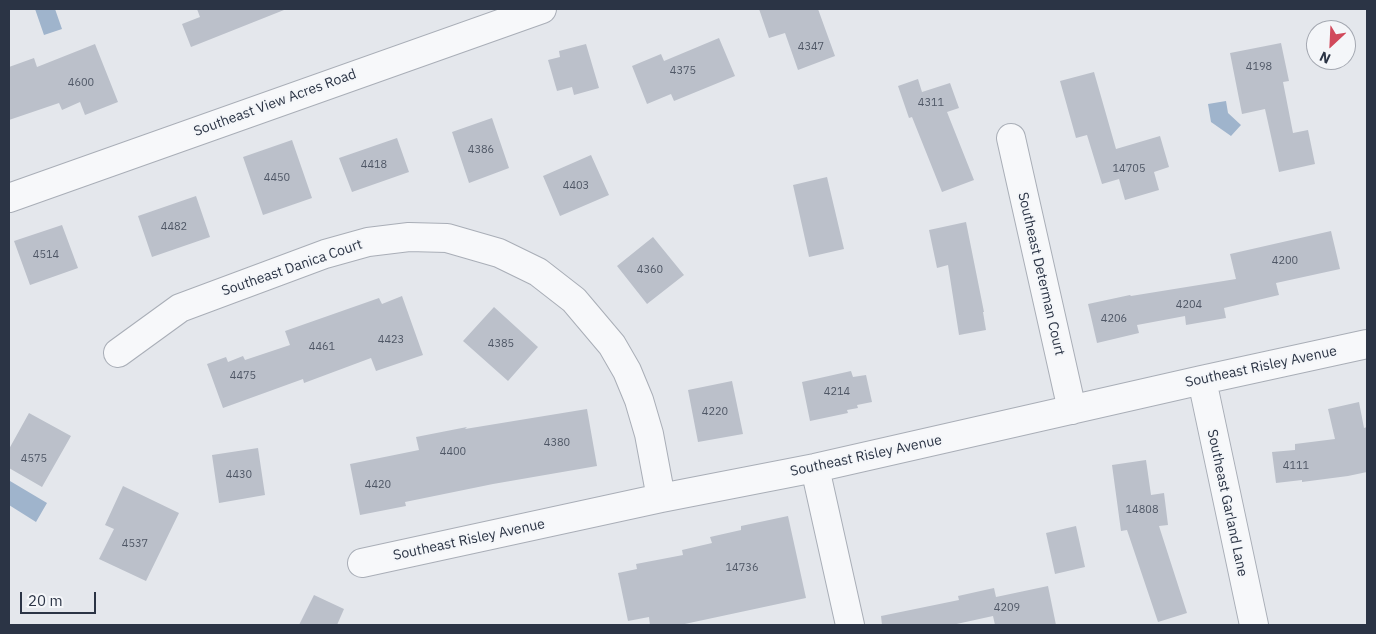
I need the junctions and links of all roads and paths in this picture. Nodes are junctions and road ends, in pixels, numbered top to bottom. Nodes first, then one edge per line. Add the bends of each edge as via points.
1 (542, 9) edge
2 (1011, 138) dead end
3 (9, 198) edge
4 (1367, 344) edge
5 (118, 353) dead end
6 (1202, 380) junction
7 (1072, 410) junction
8 (815, 468) junction
9 (662, 498) junction
10 (362, 563) dead end
11 (850, 625) edge
12 (1254, 625) edge

1 - 3 street, Southeast View Acres Road
2 - 7 street, Southeast Determan Court
4 - 6 street, Southeast Risley Avenue
5 - 9 street, Southeast Danica Court via 180,308 325,254 368,242 410,237 447,238 499,253 538,272 574,300 612,345 628,371 639,400
6 - 7 street, Southeast Risley Avenue
6 - 12 street, Southeast Garland Lane
7 - 8 street, Southeast Risley Avenue
8 - 9 street, Southeast Risley Avenue
8 - 11 street
9 - 10 street, Southeast Risley Avenue

